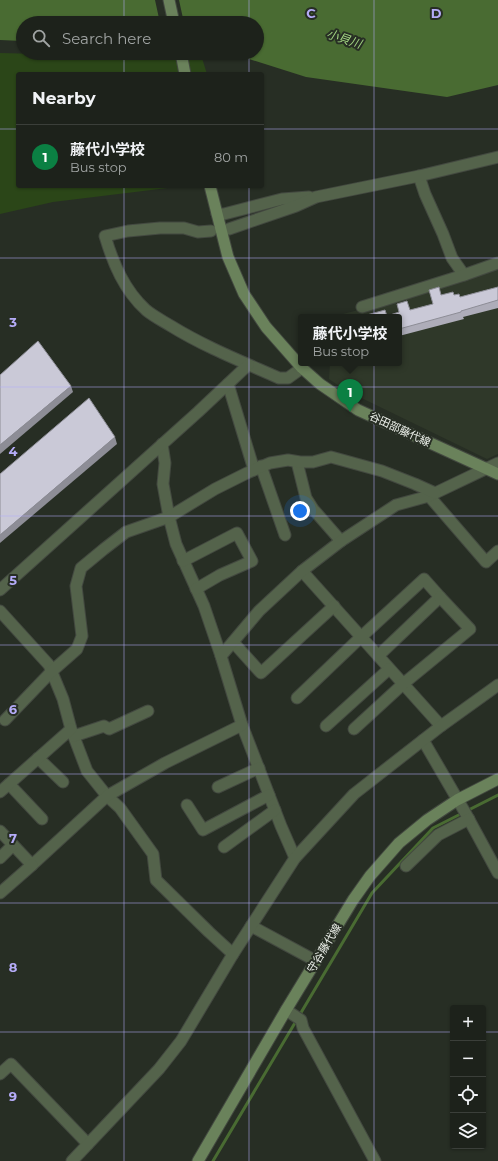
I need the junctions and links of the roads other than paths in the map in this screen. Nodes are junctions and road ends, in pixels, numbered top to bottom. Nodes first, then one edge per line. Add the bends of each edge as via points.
1 (169, 0) edge
2 (172, 16) edge
3 (182, 60) edge
4 (185, 72) edge
5 (498, 157) edge
6 (419, 176) junction
7 (210, 188) edge
8 (316, 197) junction
9 (217, 214) junction
10 (229, 229) dead end
11 (211, 231) dead end
12 (498, 263) edge
13 (464, 275) junction
14 (362, 307) dead end
15 (298, 363) edge
16 (248, 365) junction
17 (302, 368) joint
18 (228, 384) junction
19 (162, 444) junction
20 (297, 462) junction
21 (498, 462) edge
22 (258, 468) junction
23 (485, 468) junction
24 (498, 474) edge
25 (432, 495) junction
26 (169, 517) junction
27 (285, 535) dead end
28 (341, 541) junction
29 (498, 551) edge
30 (183, 560) junction
31 (302, 571) junction
32 (196, 589) junction
33 (0, 590) edge
34 (440, 597) junction
35 (334, 606) junction
36 (0, 611) edge
37 (361, 637) junction
38 (233, 642) junction
39 (221, 656) junction
40 (378, 656) junction
41 (389, 668) junction
42 (52, 671) junction
43 (403, 684) junction
44 (498, 685) edge
45 (297, 698) dead end
46 (148, 711) dead end
47 (5, 720) dead end
48 (242, 725) junction
49 (326, 726) dead end
50 (441, 726) junction
51 (354, 729) dead end
52 (72, 732) junction
53 (423, 740) junction
54 (38, 758) junction
55 (259, 768) junction
56 (498, 779) edge
57 (63, 782) dead end
58 (8, 784) junction
59 (218, 787) dead end
60 (0, 792) edge
61 (269, 795) junction
62 (107, 796) junction
63 (457, 800) junction
64 (187, 805) dead end
65 (275, 810) junction
66 (42, 819) dead end
67 (470, 819) junction
68 (0, 831) edge
69 (14, 845) junction
70 (224, 847) dead end
71 (0, 858) edge
72 (295, 858) junction
73 (32, 864) junction
74 (406, 866) dead end
75 (498, 873) edge
76 (0, 892) edge
77 (251, 926) junction
78 (234, 954) junction
79 (316, 961) junction
80 (286, 1010) junction
81 (0, 1074) edge
82 (88, 1144) junction
83 (72, 1161) edge
84 (198, 1161) edge
85 (375, 1161) edge

1 - 2 main road
3 - 4 main road
5 - 6 street
6 - 8 street
6 - 13 street via 452,258
7 - 9 main road, 谷田部藤代線
8 - 9 street via 282,199
8 - 10 street
9 - 15 main road, 谷田部藤代線 via 228,257 244,294 266,327
11 - 16 street via 160,228 104,236 117,272 146,310 185,335
12 - 13 street
13 - 14 street
16 - 17 street via 279,378 288,378
16 - 18 street
17 - 23 main road, 谷田部藤代線 via 358,410
18 - 19 street
18 - 22 street
19 - 26 street via 165,463 163,484
19 - 33 street
20 - 22 street via 288,460
20 - 25 street via 312,462 330,457 382,471 415,484
20 - 28 street via 306,498
21 - 23 street
22 - 26 street via 214,489
22 - 27 street
23 - 24 main road, 谷田部藤代線
23 - 25 street
25 - 28 street via 396,505
25 - 29 street via 486,562
26 - 30 street
26 - 42 street via 126,532 82,568 76,586 82,636 77,649
28 - 31 street
30 - 32 street
30 - 32 street via 237,533 252,561
31 - 35 street
31 - 38 street via 259,611
32 - 39 street
34 - 37 street via 424,579
34 - 40 street
34 - 43 street via 470,629
35 - 37 street
35 - 38 street via 261,673
36 - 42 street
37 - 40 street
37 - 45 street
38 - 39 street
39 - 48 street
40 - 41 street
41 - 43 street
41 - 49 street
42 - 47 street
42 - 52 street via 63,698
43 - 50 street
43 - 51 street
44 - 50 street
46 - 52 street via 109,729 104,726
48 - 55 street
48 - 62 street via 165,763
50 - 53 street
52 - 54 street
52 - 62 street via 87,771
53 - 63 street
53 - 72 street via 354,794
54 - 57 street
54 - 58 street
55 - 59 street
55 - 61 street
56 - 63 main road, 守谷藤代線
58 - 60 street
58 - 66 street
61 - 64 street via 203,830
61 - 65 street
62 - 73 street
62 - 78 street via 120,808 153,854 156,880
63 - 67 street
63 - 79 main road, 守谷藤代線 via 398,843 370,876
65 - 70 street
65 - 72 street
67 - 74 street via 438,835
67 - 75 street
68 - 69 street
69 - 71 street
69 - 73 street
72 - 77 street
73 - 76 street
77 - 78 street
77 - 79 street
78 - 82 street via 164,1064
79 - 80 main road, 守谷藤代線
80 - 84 main road, 守谷藤代線
80 - 85 street via 300,1020
81 - 82 street via 11,1064
82 - 83 street

